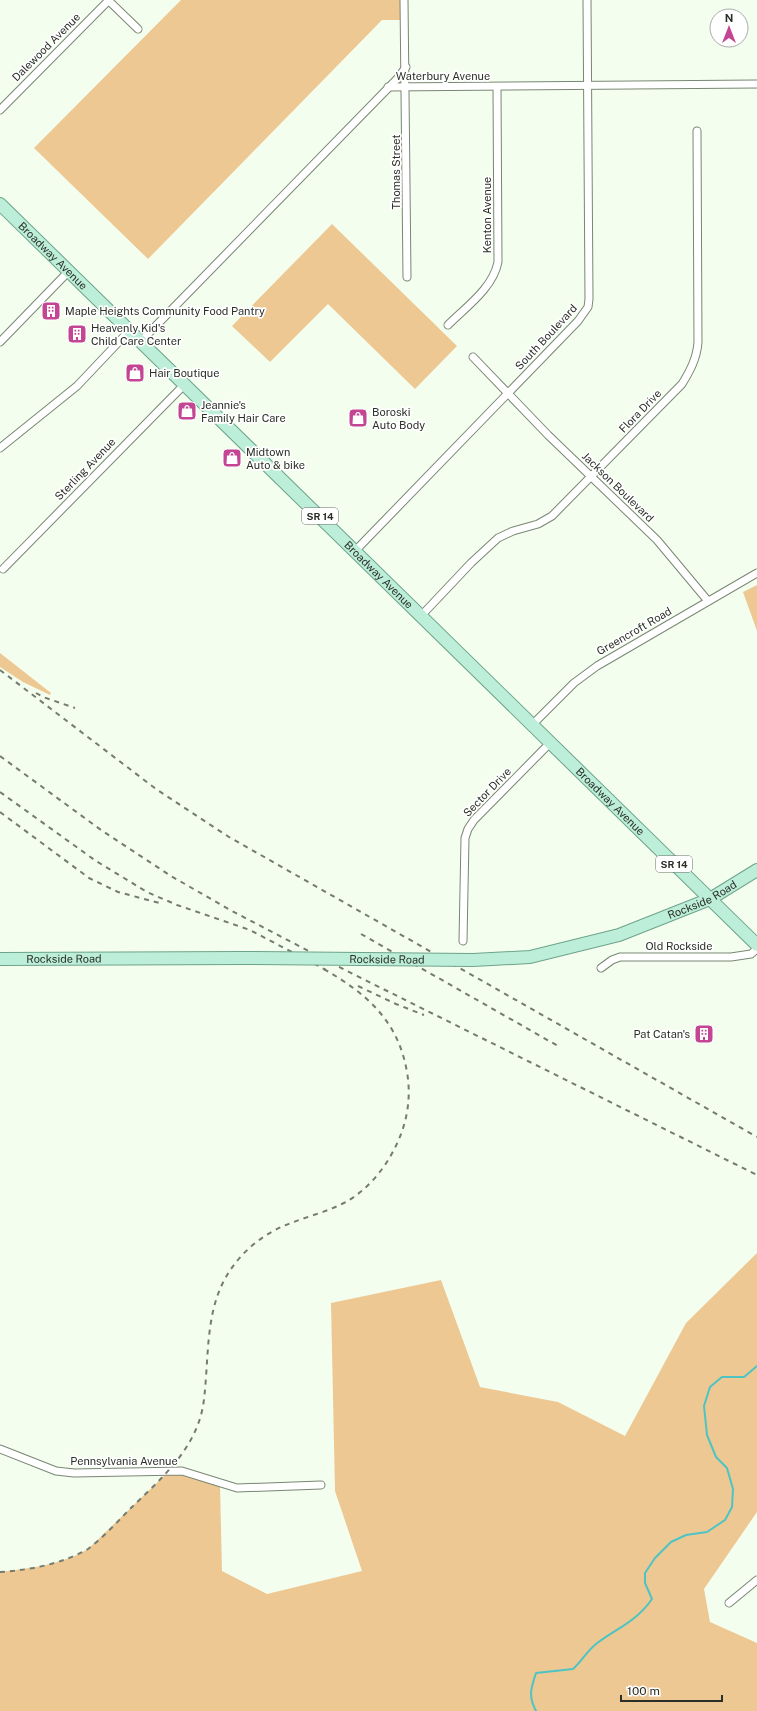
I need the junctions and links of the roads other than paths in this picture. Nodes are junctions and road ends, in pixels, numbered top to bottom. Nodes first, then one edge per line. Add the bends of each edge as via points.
1 (108, 0) edge
2 (404, 0) edge
3 (587, 0) edge
4 (138, 29) dead end
5 (406, 67) junction
6 (757, 84) edge
7 (589, 85) junction
8 (497, 86) junction
9 (388, 87) junction
10 (406, 87) junction
11 (0, 110) edge
12 (697, 131) dead end
13 (0, 204) edge
14 (68, 272) junction
15 (407, 277) dead end
16 (448, 325) dead end
17 (130, 330) junction
18 (142, 341) junction
19 (0, 342) edge
20 (473, 357) dead end
21 (184, 385) junction
22 (508, 393) junction
23 (0, 448) edge
24 (592, 476) junction
25 (356, 550) junction
26 (3, 569) dead end
27 (757, 573) edge
28 (708, 601) junction
29 (420, 617) junction
30 (533, 724) junction
31 (550, 743) junction
32 (757, 870) edge
33 (710, 899) junction
34 (463, 940) dead end
35 (757, 945) edge
36 (757, 949) edge
37 (0, 959) edge
38 (601, 968) dead end
39 (0, 1449) edge
40 (321, 1485) dead end
41 (755, 1584) edge
42 (729, 1603) dead end

1 - 4 street
1 - 11 street, Dalewood Avenue
2 - 5 street, Thomas Street
3 - 7 street, South Boulevard
5 - 9 street
5 - 10 street, Thomas Street
6 - 7 street, Waterbury Avenue
7 - 8 street, Waterbury Avenue
7 - 22 street, South Boulevard via 588,307 578,321
8 - 10 street, Waterbury Avenue
8 - 16 street, Kenton Avenue via 496,270 488,284
9 - 10 street, Waterbury Avenue
9 - 18 street, Waterbury Avenue
10 - 15 street, Thomas Street
12 - 24 street, Flora Drive via 698,342 695,358 682,384
13 - 14 main road, Broadway Avenue / SR 14
14 - 17 main road, Broadway Avenue / SR 14
14 - 19 street
17 - 18 main road, Broadway Avenue / SR 14
17 - 23 street via 77,386
18 - 21 main road, Broadway Avenue / SR 14
20 - 22 street, Jackson Boulevard
21 - 25 main road, Broadway Avenue / SR 14
21 - 26 street, Sterling Avenue
22 - 24 street, Jackson Boulevard
22 - 25 street, South Boulevard
24 - 28 street, Jackson Boulevard via 657,540
24 - 29 street, Flora Drive via 545,521 498,538
25 - 29 main road, Broadway Avenue / SR 14
27 - 28 street, Greencroft Road
28 - 30 street, Greencroft Road via 597,666 574,683
29 - 30 main road, Broadway Avenue / SR 14
30 - 31 main road, Broadway Avenue / SR 14
31 - 33 main road, Broadway Avenue / SR 14
31 - 34 street, Sector Drive via 468,829 465,838
32 - 33 main road, Rockside Road
33 - 35 main road, Broadway Avenue / SR 14
33 - 37 main road, Rockside Road, bridge via 619,935 530,957 473,960
36 - 38 street, Old Rockside via 750,954 730,957 620,957
39 - 40 street, Pennsylvania Avenue via 56,1471 182,1472 237,1488
41 - 42 street

